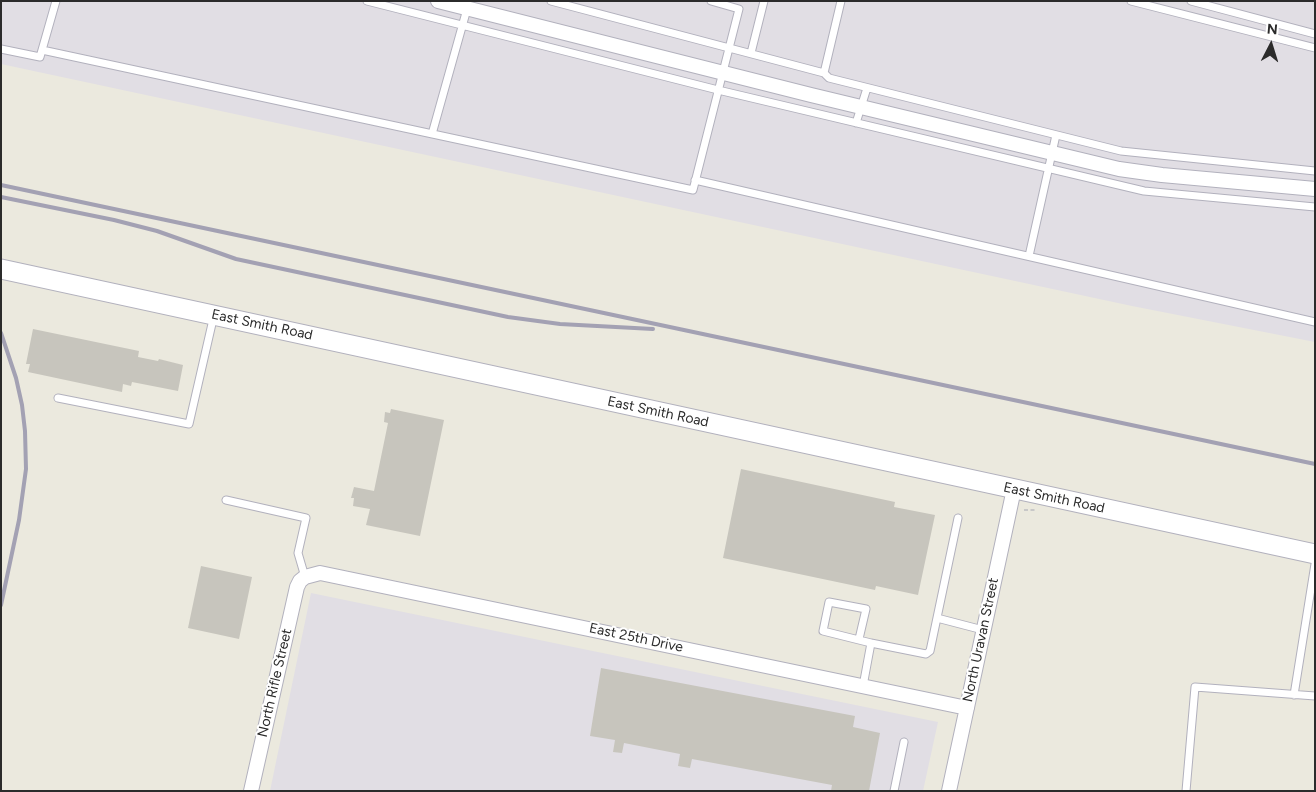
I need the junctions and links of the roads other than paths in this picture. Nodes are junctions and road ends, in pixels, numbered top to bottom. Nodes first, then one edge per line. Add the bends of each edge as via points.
1 (56, 1) edge
2 (367, 1) edge
3 (438, 1) edge
4 (551, 1) edge
5 (711, 1) edge
6 (764, 1) edge
7 (841, 1) edge
8 (1132, 1) edge
9 (1191, 1) edge
10 (468, 5) edge
11 (461, 25) junction
12 (1315, 34) edge
13 (729, 48) junction
14 (1315, 48) edge
15 (1, 49) edge
16 (42, 50) junction
17 (751, 54) junction
18 (722, 72) junction
19 (824, 73) junction
20 (867, 88) junction
21 (718, 90) junction
22 (861, 107) junction
23 (856, 123) junction
24 (432, 134) junction
25 (1056, 135) junction
26 (1052, 153) junction
27 (1049, 169) junction
28 (1315, 171) edge
29 (695, 180) junction
30 (1315, 188) edge
31 (1315, 207) edge
32 (1029, 256) junction
33 (1, 269) edge
34 (214, 315) junction
35 (1315, 322) edge
36 (58, 398) dead end
37 (1014, 489) junction
38 (226, 500) dead end
39 (958, 518) dead end
40 (1315, 554) edge
41 (1315, 564) edge
42 (305, 577) junction
43 (937, 618) junction
44 (984, 630) junction
45 (859, 639) junction
46 (871, 643) junction
47 (863, 686) junction
48 (1294, 695) junction
49 (1315, 696) edge
50 (967, 708) junction
51 (904, 742) dead end
52 (251, 791) edge
53 (894, 791) edge
54 (949, 791) edge
55 (1186, 791) edge

1 - 16 lane
2 - 11 lane
3 - 10 street
4 - 13 lane
5 - 13 lane via 739,9
6 - 17 lane
7 - 19 lane
8 - 14 lane
9 - 12 lane
10 - 11 lane
10 - 18 street
11 - 21 lane
11 - 24 lane
13 - 17 lane
13 - 18 lane
15 - 16 lane via 40,57
16 - 24 lane
17 - 19 lane
18 - 21 lane
18 - 22 street
19 - 20 lane via 829,78
20 - 22 lane
20 - 25 lane
21 - 23 lane
21 - 29 lane
22 - 23 lane
22 - 26 street
23 - 27 lane
24 - 29 lane via 693,190
25 - 26 lane
25 - 28 lane via 1121,152
26 - 27 lane
26 - 30 street via 1133,172
27 - 31 lane via 1144,191
27 - 32 lane
29 - 32 lane
32 - 35 lane
33 - 34 street, East Smith Road
34 - 36 lane via 189,424
34 - 37 street, East Smith Road
37 - 40 street, East Smith Road
37 - 44 street, North Uravan Street
38 - 42 lane via 306,518 298,553
39 - 43 lane
41 - 48 lane
42 - 47 street, East 25th Drive via 320,573 335,575
42 - 52 street, North Rifle Street via 297,587
43 - 44 lane
43 - 46 lane via 930,651 926,654
44 - 50 street, North Uravan Street
45 - 45 lane via 866,609 829,602 823,631
45 - 46 lane
46 - 47 lane
47 - 50 street, East 25th Drive
48 - 49 lane
48 - 55 lane via 1195,687
50 - 54 street, North Uravan Street
51 - 53 lane

